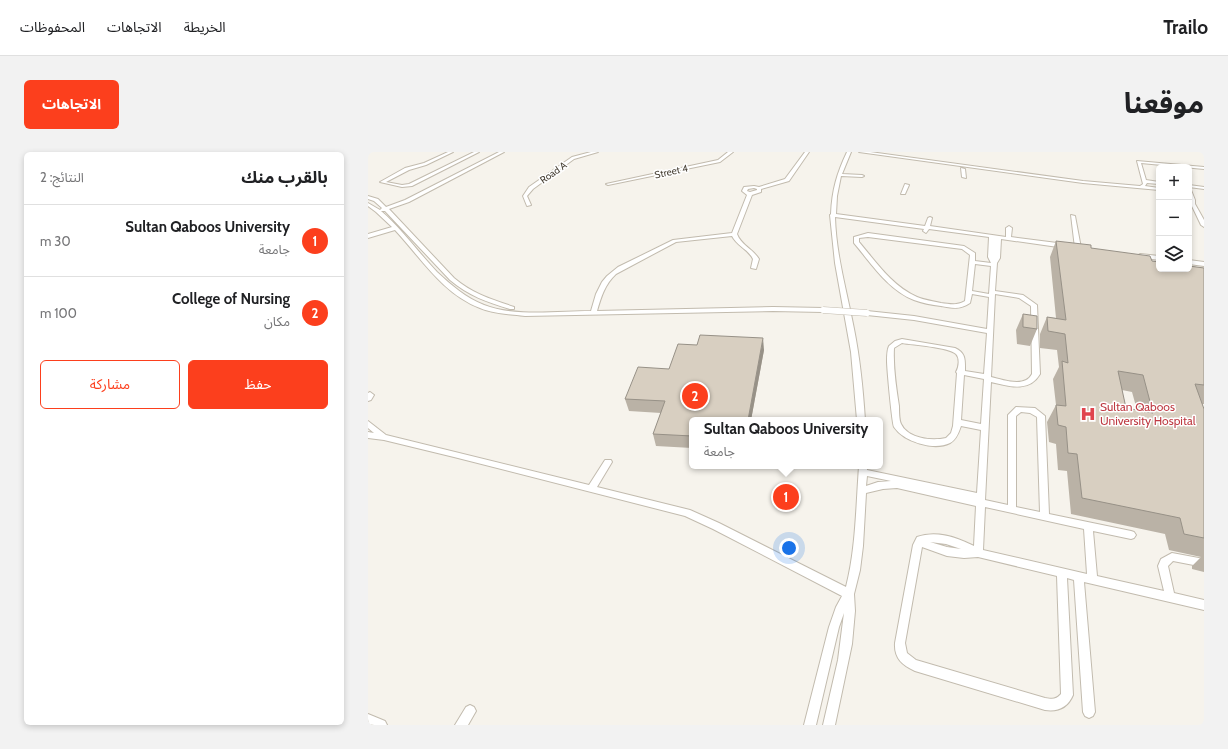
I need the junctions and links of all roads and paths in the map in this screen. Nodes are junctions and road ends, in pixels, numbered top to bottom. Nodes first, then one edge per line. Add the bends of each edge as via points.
1 (451, 152) edge
2 (477, 152) edge
3 (502, 152) edge
4 (596, 152) edge
5 (731, 152) edge
6 (806, 152) edge
7 (849, 152) edge
8 (861, 152) edge
9 (1204, 168) edge
10 (963, 169) dead end
11 (840, 175) junction
12 (862, 176) dead end
13 (964, 177) dead end
14 (1145, 181) junction
15 (1156, 183) edge
16 (412, 184) junction
17 (608, 184) dead end
18 (907, 185) dead end
19 (419, 186) dead end
20 (1192, 186) edge
21 (426, 187) dead end
22 (434, 188) junction
23 (759, 188) junction
24 (1141, 188) junction
25 (1204, 188) edge
26 (1156, 189) edge
27 (1192, 190) edge
28 (1204, 192) edge
29 (904, 193) dead end
30 (750, 194) junction
31 (368, 197) edge
32 (368, 204) edge
33 (529, 205) dead end
34 (1192, 205) edge
35 (386, 209) junction
36 (378, 211) junction
37 (1074, 216) dead end
38 (832, 217) junction
39 (930, 218) dead end
40 (1204, 225) edge
41 (396, 228) junction
42 (1009, 228) dead end
43 (926, 229) junction
44 (734, 234) junction
45 (368, 236) edge
46 (995, 238) junction
47 (1008, 238) junction
48 (1073, 248) junction
49 (1085, 249) edge
50 (1137, 256) edge
51 (1156, 258) edge
52 (972, 262) junction
53 (1192, 262) edge
54 (994, 264) junction
55 (1204, 264) edge
56 (754, 268) dead end
57 (969, 292) junction
58 (992, 294) junction
59 (556, 314) junction
60 (593, 314) junction
61 (989, 331) junction
62 (960, 372) junction
63 (988, 378) junction
64 (861, 417) edge
65 (957, 422) junction
66 (368, 424) edge
67 (985, 428) junction
68 (368, 435) edge
69 (384, 437) junction
70 (608, 462) dead end
71 (862, 469) edge
72 (591, 489) junction
73 (861, 491) junction
74 (981, 500) junction
75 (1012, 510) junction
76 (1045, 517) junction
77 (1088, 526) junction
78 (1132, 535) dead end
79 (978, 553) junction
80 (1204, 563) edge
81 (1062, 572) junction
82 (1079, 576) junction
83 (1092, 579) junction
84 (849, 594) junction
85 (1170, 597) junction
86 (1204, 605) edge
87 (470, 711) dead end
88 (1089, 712) dead end
89 (368, 720) edge
90 (381, 725) edge
91 (461, 725) edge
92 (810, 725) edge
93 (829, 725) edge

1 - 16 lane via 382,182 402,186
2 - 16 lane
3 - 22 lane
4 - 33 lane, Road A via 573,158 531,188 525,196
5 - 17 lane, Street 4 via 719,161
6 - 23 lane via 787,180
7 - 11 lane
8 - 24 lane
9 - 14 lane via 1138,162
10 - 13 lane
11 - 12 lane
11 - 38 lane
14 - 15 lane
14 - 24 lane
16 - 19 lane
18 - 29 lane
20 - 25 lane
21 - 22 lane
22 - 35 lane
23 - 30 lane via 758,192
23 - 30 lane via 744,189
24 - 26 lane
27 - 28 lane
30 - 44 lane
31 - 35 lane
32 - 36 lane
34 - 40 lane
35 - 36 lane
35 - 59 lane via 464,289 502,306
36 - 41 lane
37 - 48 lane
38 - 43 lane
38 - 64 lane via 833,239 851,329
39 - 43 lane
41 - 45 lane
41 - 59 lane via 456,293 496,310 524,314
42 - 47 lane
43 - 46 lane
44 - 56 lane via 736,239 755,255
44 - 60 lane via 675,242 611,273 605,279
46 - 47 lane
46 - 48 lane
46 - 54 lane via 997,258
47 - 48 lane
48 - 49 lane
50 - 51 lane
52 - 54 lane
52 - 57 lane
52 - 57 lane via 973,254 964,248 868,235 859,236 855,240 888,278 915,298 957,307 968,302
53 - 55 lane
54 - 58 lane
57 - 58 lane
58 - 61 lane
58 - 63 lane via 1021,296 1034,304 1036,374 1035,379 1029,383 1021,384
59 - 60 lane
60 - 61 lane, bridge via 823,310 914,318
61 - 63 lane
62 - 63 lane
62 - 65 lane
62 - 65 lane via 961,355 953,350 902,341 891,347 890,361 897,425 903,434 913,440 934,444 948,441 954,434
63 - 67 lane
65 - 67 lane
66 - 69 lane
67 - 74 lane
68 - 69 lane
69 - 72 lane
70 - 72 lane
71 - 73 lane
71 - 74 lane
72 - 84 lane via 702,519
73 - 74 lane via 884,484
73 - 84 lane via 858,546
74 - 75 lane
74 - 79 lane
75 - 76 lane
75 - 76 lane via 1012,415 1018,409 1032,410 1041,416
76 - 77 lane
77 - 78 lane
77 - 83 lane
79 - 81 lane
79 - 81 lane via 959,554 927,545 920,540 900,643 902,657 915,665 1055,705 1067,696
80 - 85 lane via 1172,557 1164,562
81 - 82 lane
82 - 83 lane
82 - 88 lane
83 - 85 lane
84 - 92 lane via 834,627
84 - 93 lane via 849,632
85 - 86 lane
87 - 91 lane
89 - 90 lane

